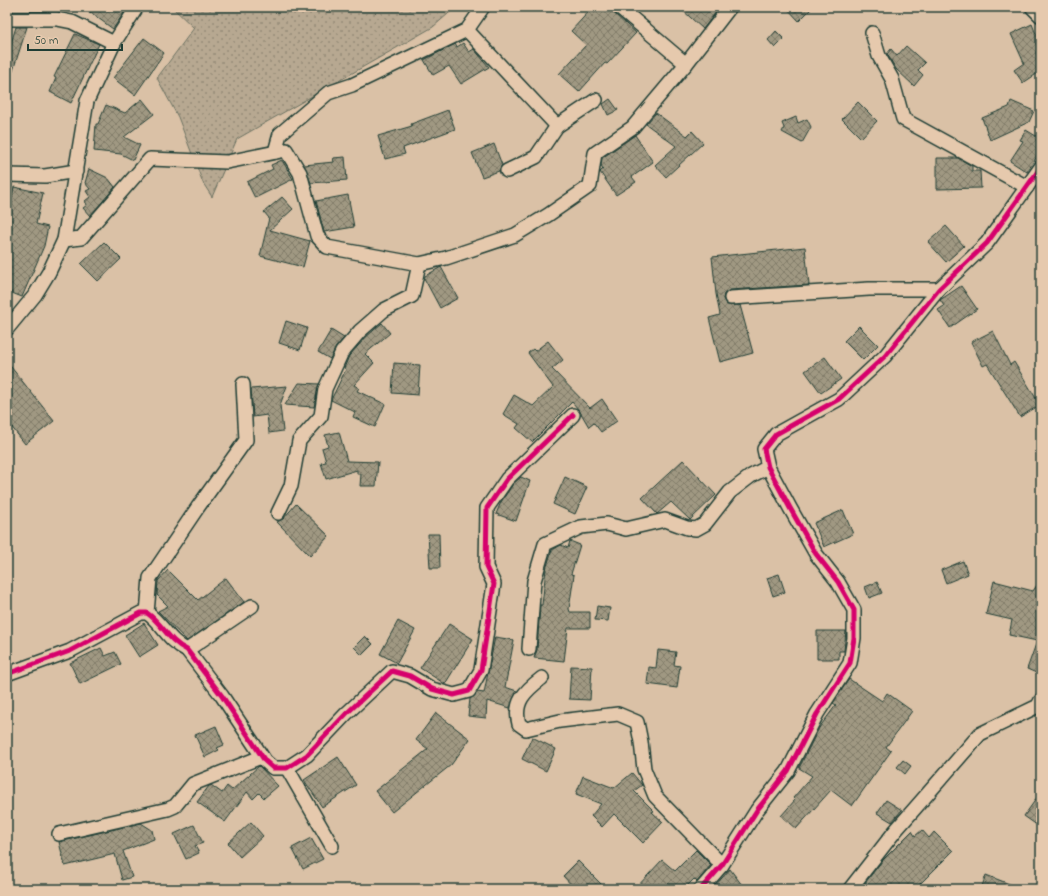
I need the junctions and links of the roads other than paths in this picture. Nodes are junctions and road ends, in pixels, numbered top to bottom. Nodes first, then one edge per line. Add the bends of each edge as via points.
1 (137, 7) edge
2 (483, 7) edge
3 (619, 7) edge
4 (730, 7) edge
5 (1032, 7) edge
6 (1041, 16) edge
7 (7, 19) edge
8 (467, 30) junction
9 (872, 33) dead end
10 (114, 43) junction
11 (686, 64) junction
12 (596, 100) dead end
13 (557, 126) junction
14 (275, 152) junction
15 (1041, 167) edge
16 (76, 171) junction
17 (507, 171) dead end
18 (7, 175) edge
19 (1027, 187) junction
20 (64, 240) junction
21 (419, 264) junction
22 (939, 290) junction
23 (732, 298) dead end
24 (7, 329) edge
25 (243, 384) dead end
26 (573, 415) dead end
27 (768, 467) junction
28 (278, 513) dead end
29 (252, 606) dead end
30 (147, 613) junction
31 (529, 649) dead end
32 (187, 650) junction
33 (7, 674) edge
34 (542, 678) dead end
35 (1041, 700) edge
36 (262, 757) junction
37 (287, 768) junction
38 (59, 834) dead end
39 (332, 846) dead end
40 (722, 865) junction
41 (701, 889) edge
42 (850, 889) edge

1 - 10 street
2 - 8 street
3 - 11 street
4 - 11 street
5 - 6 street
7 - 10 street via 57,19 72,22
8 - 13 street
8 - 14 street via 399,64 328,93 280,134
9 - 19 street via 879,56 892,79 903,119
10 - 16 street via 87,101
11 - 21 street via 633,126 595,153 590,186 548,216 515,235 465,253
12 - 13 street
13 - 17 street via 536,157
14 - 20 street via 227,162 150,159 81,238
14 - 21 street via 286,150 300,173 317,236 327,247
15 - 19 street
16 - 18 street via 45,176
16 - 20 street
19 - 22 street via 987,243
20 - 24 street via 35,295
21 - 28 street via 412,296 384,310 360,331 342,352 325,389 321,416 299,441 291,486
22 - 23 street via 869,288
22 - 27 street via 885,356 839,399 776,434 764,449
25 - 30 street via 246,440 150,578
26 - 37 street via 507,479 487,508 486,567 494,584 481,670 469,691 454,695 432,689 410,676 392,671 346,714 308,755
27 - 31 street via 750,476 730,492 705,524 696,529 665,520 626,530 607,524 581,527 545,544 534,581
27 - 40 street via 816,554 838,582 854,610 854,638 850,663 817,714 788,771 757,810
29 - 32 street
30 - 32 street via 167,636
30 - 33 street via 142,613 70,651
32 - 36 street via 222,696
34 - 40 street via 524,692 516,714 519,724 526,729 560,721 618,714 637,722 644,769 655,796
35 - 42 street via 1038,706 980,734 896,830
36 - 37 street via 273,768
36 - 38 street via 193,784 175,806 168,809
37 - 39 street
40 - 41 street

